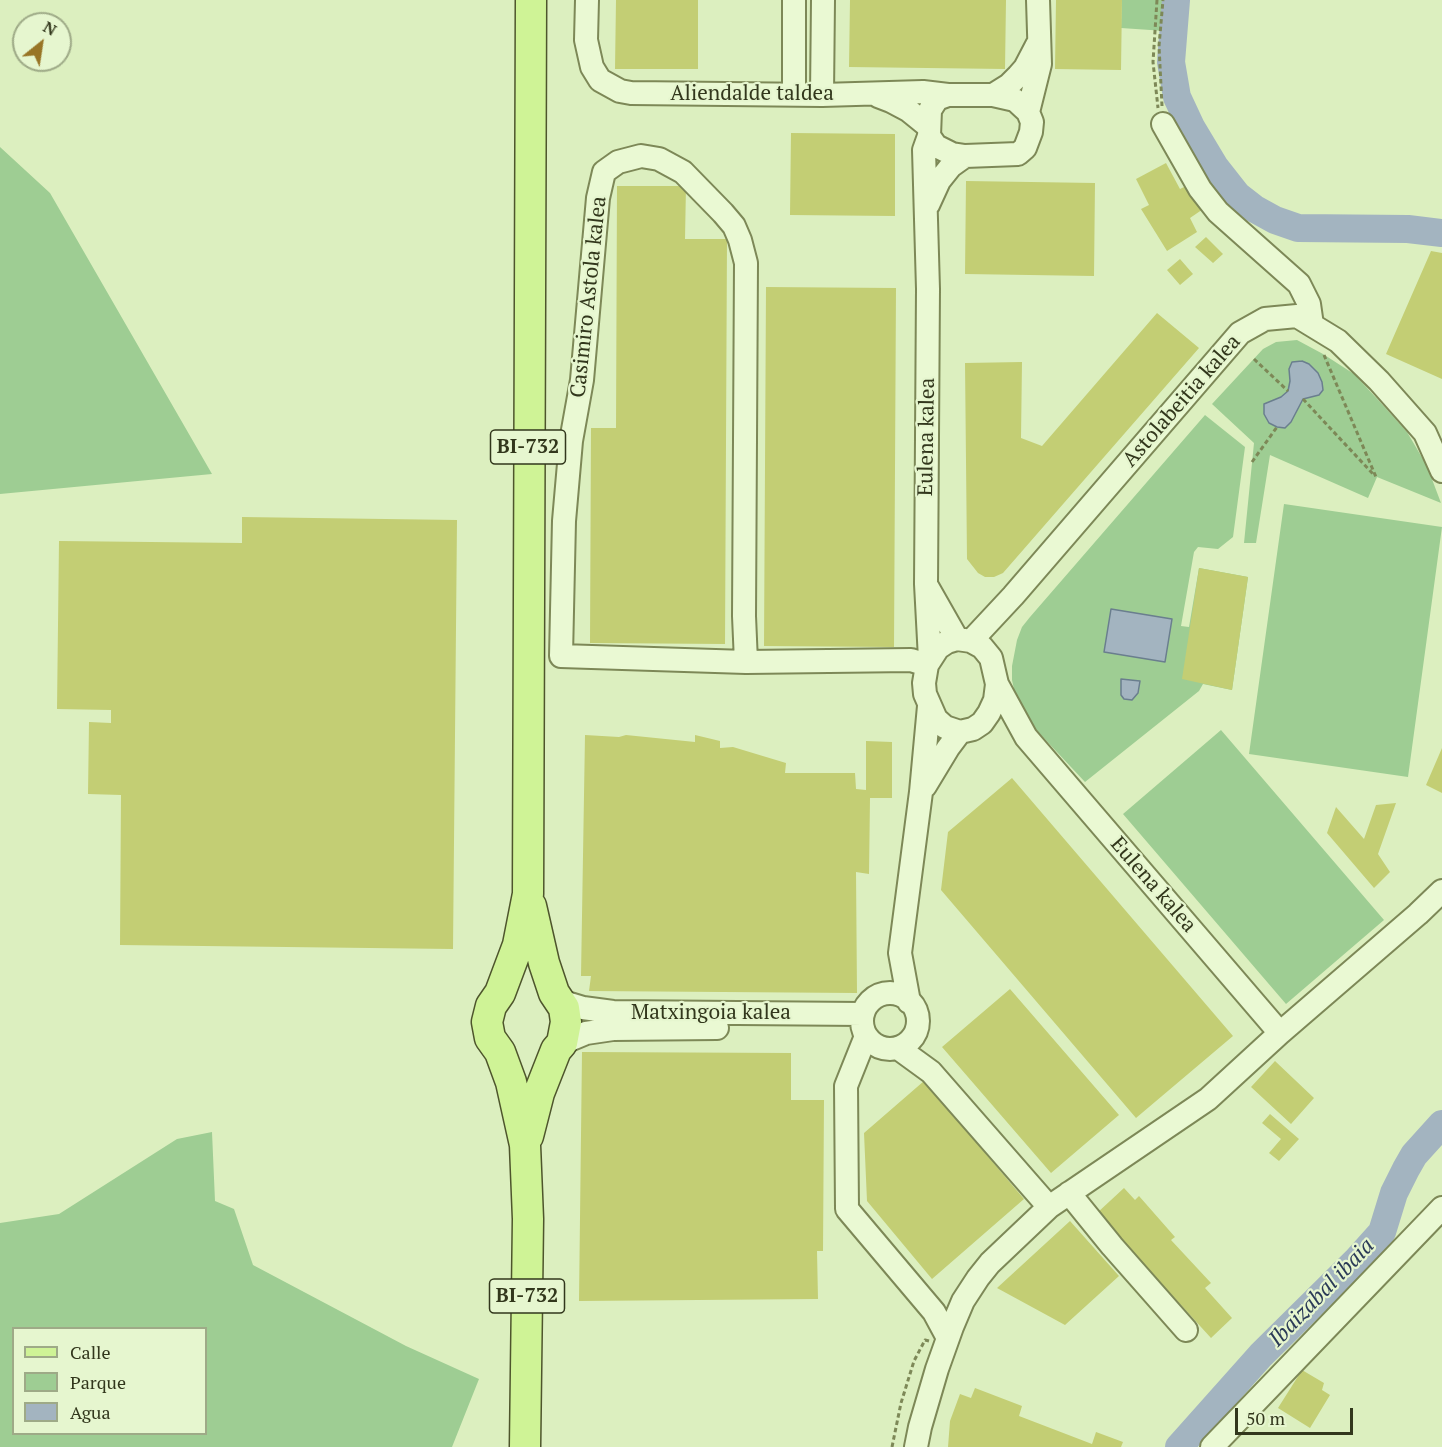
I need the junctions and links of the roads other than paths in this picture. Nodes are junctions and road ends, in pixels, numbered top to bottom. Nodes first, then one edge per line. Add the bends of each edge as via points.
1 (531, 0) edge
2 (586, 0) edge
3 (794, 0) edge
4 (823, 0) edge
5 (1038, 0) edge
6 (1038, 44) junction
7 (794, 94) junction
8 (948, 94) junction
9 (822, 95) junction
10 (873, 95) junction
11 (993, 95) junction
12 (1028, 112) junction
13 (1163, 118) road end
14 (929, 131) junction
15 (965, 156) junction
16 (926, 209) junction
17 (1292, 279) junction
18 (1285, 317) junction
19 (1312, 325) junction
20 (1442, 471) edge
21 (926, 584) junction
22 (1013, 596) junction
23 (964, 640) junction
24 (990, 658) junction
25 (746, 662) junction
26 (927, 669) junction
27 (996, 684) junction
28 (929, 706) junction
29 (982, 723) junction
30 (960, 732) junction
31 (1026, 736) junction
32 (921, 792) junction
33 (1440, 887) edge
34 (528, 894) junction
35 (900, 953) junction
36 (500, 993) junction
37 (880, 995) junction
38 (557, 997) junction
39 (909, 1002) junction
40 (1280, 1033) junction
41 (880, 1035) junction
42 (559, 1046) junction
43 (500, 1052) junction
44 (525, 1145) junction
45 (1069, 1193) junction
46 (1049, 1207) junction
47 (1442, 1208) edge
48 (915, 1291) junction
49 (963, 1301) junction
50 (1186, 1330) dead end
51 (946, 1343) junction
52 (525, 1447) edge
53 (916, 1447) edge
54 (1212, 1447) edge

1 - 34 main road, BI-732
2 - 7 street, Aliendalde taldea via 586,40 592,67 607,86 631,93
3 - 7 street
4 - 9 street
5 - 6 street, Aliendalde taldea
6 - 11 street, Aliendalde taldea via 1018,76
6 - 12 street, Aliendalde taldea via 1040,64
7 - 9 street, Aliendalde taldea
8 - 10 street, Aliendalde taldea
8 - 11 street, Aliendalde taldea
8 - 14 street via 933,104
9 - 10 street, Aliendalde taldea
10 - 14 street, Aliendalde taldea via 908,110
11 - 12 street, Aliendalde taldea via 1015,100
12 - 15 street, Aliendalde taldea via 1031,132 1022,153
13 - 17 street via 1200,189 1218,212
14 - 15 street, Aliendalde taldea via 936,146
14 - 16 street via 924,150
15 - 16 street via 939,181
16 - 21 street, Eulena kalea
17 - 18 street
17 - 19 street via 1304,292
18 - 19 street, Astolabeitia kalea via 1297,316
18 - 22 street, Astolabeitia kalea via 1265,318 1240,333
19 - 20 street, Astolabeitia kalea via 1338,341 1387,390 1425,433
21 - 23 street, Eulena kalea
21 - 26 street, Eulena kalea
22 - 23 street, Astolabeitia kalea
22 - 24 street, Astolabeitia kalea
23 - 24 street via 982,647
23 - 26 street via 947,642 938,648
24 - 27 street
25 - 25 street, Casimiro Astola kalea via 561,656 564,521 582,380 598,198 604,172 618,162 641,156 659,159 683,172 734,226 746,263
25 - 26 street, Casimiro Astola kalea via 892,661 908,669
26 - 28 street via 925,694
27 - 29 street via 995,700
27 - 31 street, Eulena kalea
28 - 30 street via 945,727
28 - 32 street
29 - 30 street
29 - 31 street
30 - 32 street
31 - 40 street, Eulena kalea
32 - 35 street
33 - 40 street via 1418,914
34 - 36 main road, BI-732 via 519,945
34 - 38 main road, BI-732
35 - 37 street
35 - 39 street
36 - 38 main road via 514,985 530,983
36 - 43 main road, BI-732 via 490,1006 487,1022 490,1038
37 - 39 street via 896,994
37 - 41 street via 872,999
38 - 41 street, Matxingoia kalea via 583,1008 613,1012
38 - 42 main road, BI-732 via 566,1022
39 - 41 street via 917,1028
40 - 45 street via 1208,1099
41 - 42 street, Matxingoia kalea via 613,1029 586,1033
41 - 46 street via 931,1072
41 - 48 street via 846,1086 847,1209
42 - 43 main road via 548,1056 531,1062 514,1060
42 - 44 main road, BI-732 via 539,1093
43 - 44 main road, BI-732 via 520,1113
44 - 52 main road, BI-732
45 - 46 street
45 - 50 street
46 - 49 street via 990,1263
47 - 54 street
48 - 49 street via 948,1302
48 - 51 street via 934,1312
49 - 51 street
51 - 53 street

